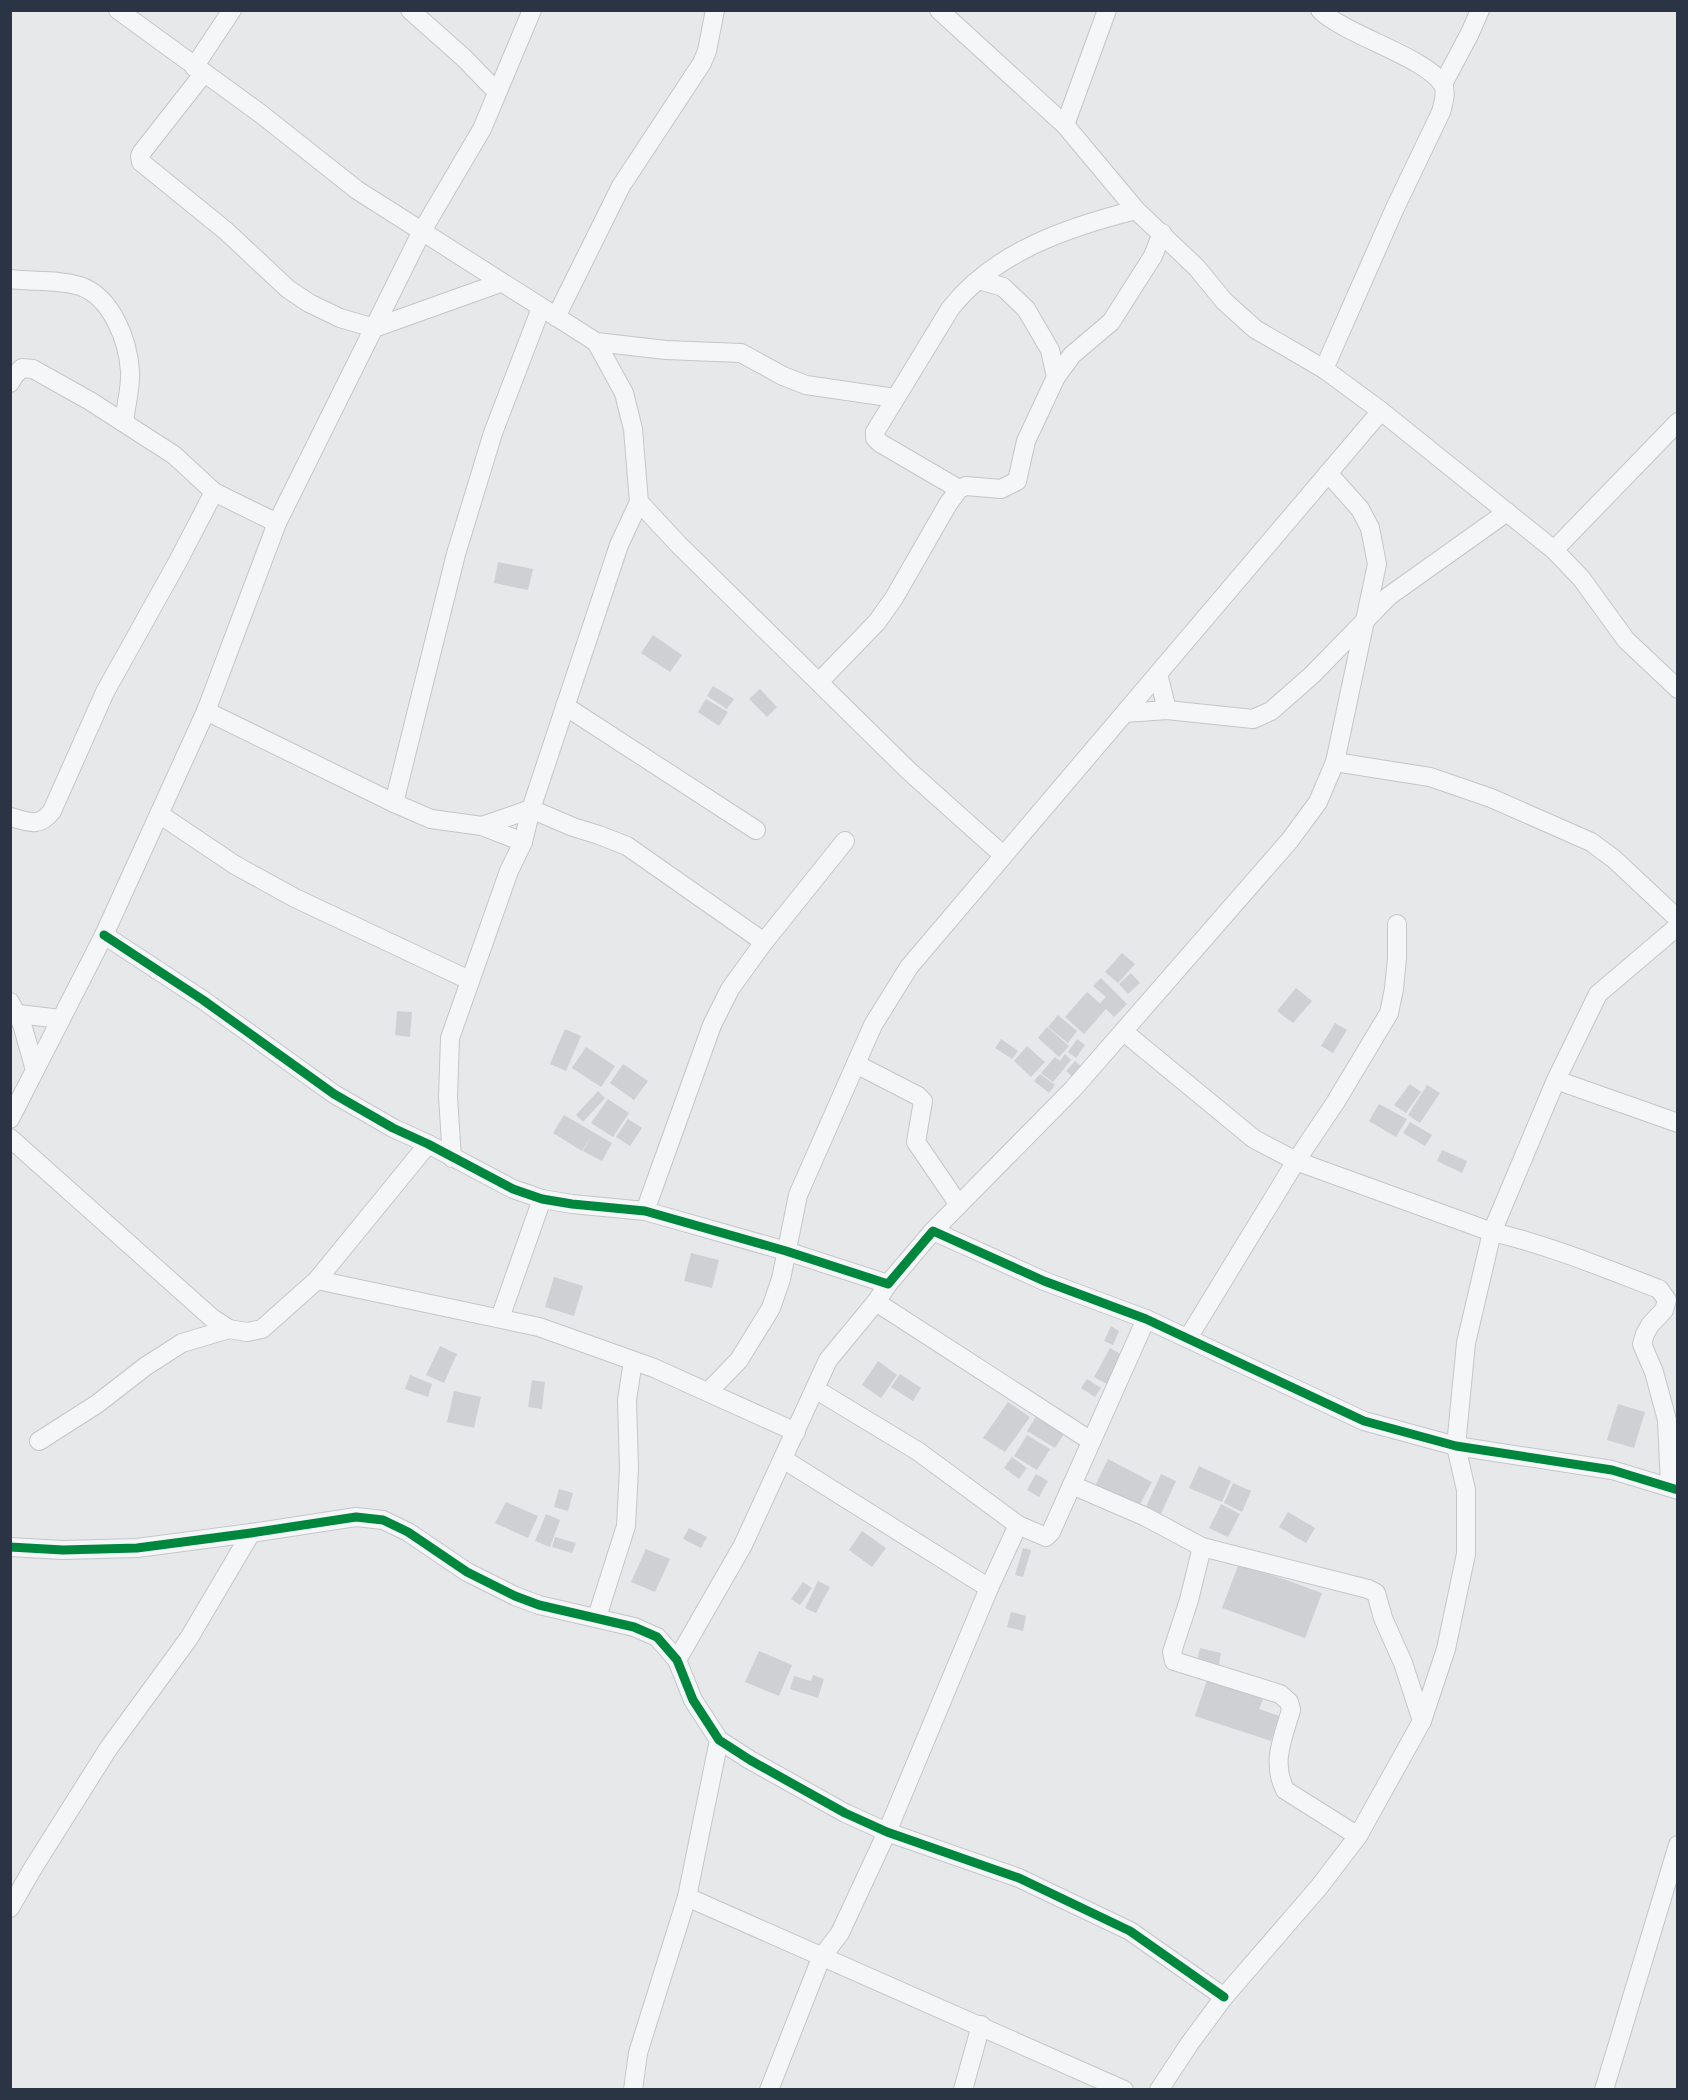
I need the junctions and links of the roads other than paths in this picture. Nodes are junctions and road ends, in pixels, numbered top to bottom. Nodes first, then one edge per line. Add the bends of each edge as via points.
1 (118, 10) edge
2 (232, 10) edge
3 (410, 10) edge
4 (532, 10) edge
5 (715, 10) edge
6 (939, 10) edge
7 (1107, 10) edge
8 (1320, 10) edge
9 (1480, 10) edge
10 (199, 70) junction
11 (1443, 84) junction
12 (497, 92) junction
13 (1065, 125) junction
14 (1136, 210) junction
15 (422, 231) junction
16 (1161, 233) junction
17 (10, 279) edge
18 (979, 280) junction
19 (500, 282) junction
20 (548, 312) junction
21 (374, 327) junction
22 (596, 342) junction
23 (1323, 369) junction
24 (1056, 377) junction
25 (10, 383) edge
26 (896, 398) junction
27 (1381, 411) junction
28 (124, 422) junction
29 (1677, 422) edge
30 (1328, 473) junction
31 (959, 489) junction
32 (214, 492) junction
33 (639, 502) junction
34 (1507, 512) junction
35 (277, 523) junction
36 (1554, 550) junction
37 (1365, 623) junction
38 (1158, 674) junction
39 (820, 681) junction
40 (1677, 689) edge
41 (565, 706) junction
42 (1167, 710) junction
43 (206, 711) junction
44 (1125, 713) junction
45 (1335, 762) junction
46 (394, 803) junction
47 (531, 809) junction
48 (159, 814) junction
49 (10, 817) edge
50 (483, 826) junction
51 (756, 830) dead end
52 (844, 841) dead end
53 (523, 842) junction
54 (1003, 855) junction
55 (1677, 919) edge
56 (1397, 924) dead end
57 (1677, 926) edge
58 (104, 935) junction
59 (764, 942) junction
60 (469, 980) junction
61 (13, 1010) edge
62 (61, 1019) junction
63 (1124, 1032) junction
64 (856, 1064) junction
65 (35, 1070) junction
66 (1556, 1080) junction
67 (10, 1119) edge
68 (1677, 1123) edge
69 (10, 1138) edge
70 (428, 1144) junction
71 (452, 1158) junction
72 (1296, 1161) junction
73 (542, 1199) junction
74 (959, 1205) junction
75 (645, 1211) junction
76 (933, 1231) junction
77 (1492, 1232) junction
78 (786, 1251) junction
79 (317, 1280) junction
80 (888, 1284) junction
81 (876, 1302) junction
82 (500, 1318) junction
83 (1146, 1319) junction
84 (229, 1329) junction
85 (1188, 1338) junction
86 (633, 1361) junction
87 (815, 1389) junction
88 (708, 1392) junction
89 (796, 1432) junction
90 (39, 1441) dead end
91 (1091, 1441) junction
92 (1456, 1446) junction
93 (783, 1459) junction
94 (1072, 1485) junction
95 (1674, 1488) edge
96 (1018, 1525) junction
97 (251, 1533) junction
98 (1202, 1546) junction
99 (10, 1547) edge
100 (989, 1588) junction
101 (597, 1617) junction
102 (677, 1660) junction
103 (1422, 1721) junction
104 (719, 1740) junction
105 (887, 1832) junction
106 (1358, 1836) junction
107 (1677, 1845) edge
108 (687, 1897) junction
109 (10, 1908) edge
110 (821, 1958) junction
111 (1224, 1997) junction
112 (981, 2025) junction
113 (633, 2090) edge
114 (769, 2090) edge
115 (963, 2090) edge
116 (1124, 2090) edge
117 (1159, 2090) edge
118 (1604, 2090) edge

1 - 10 street
2 - 10 street
3 - 12 street
4 - 12 street
5 - 20 street via 702,63 621,186
6 - 13 street
7 - 13 street
8 - 11 street via 1415,63
9 - 11 street
10 - 15 street via 357,190
10 - 21 street via 142,152 141,162 226,231 288,289 340,318
11 - 23 street via 1441,112
12 - 15 street via 482,129
13 - 14 street
14 - 16 street
14 - 18 street via 1070,228 1027,248
15 - 19 street
15 - 21 street
16 - 23 street via 1255,329
16 - 24 street via 1153,256 1111,322 1071,355
17 - 28 street via 82,287 104,302 127,349 130,373
18 - 24 street via 1003,287 1026,309 1050,350
18 - 26 street via 950,309
19 - 20 street
19 - 21 street
20 - 22 street
20 - 46 street via 493,433 456,554
21 - 35 street
22 - 26 street via 741,353 806,385
22 - 33 street via 624,393 633,429
23 - 27 street
24 - 31 street via 1026,441 1017,481 1001,489
25 - 28 street via 22,368 33,369
26 - 31 street via 875,438
27 - 30 street
27 - 34 street
28 - 32 street via 174,455
29 - 36 street
30 - 37 street via 1360,509 1372,536 1377,564
30 - 38 street
31 - 39 street via 877,622
32 - 35 street
32 - 49 street via 105,692 52,811 36,823
33 - 39 street
33 - 41 street via 619,545
34 - 36 street
34 - 37 street via 1389,596
35 - 43 street
36 - 40 street via 1581,578 1626,640
37 - 42 street via 1271,711 1253,719
37 - 45 street
38 - 42 street
38 - 44 street
39 - 54 street via 909,771
41 - 47 street
41 - 51 street
42 - 44 street
43 - 46 street
43 - 48 street
44 - 54 street
45 - 55 street via 1430,777 1491,798 1591,842
45 - 63 street via 1318,802 1290,840
46 - 50 street via 431,819
47 - 50 street
47 - 53 street
47 - 59 street via 627,846
48 - 58 street
48 - 60 street via 235,865 295,898
50 - 53 street
52 - 59 street
53 - 60 street
54 - 64 street via 909,968 873,1024
56 - 72 street via 1397,958 1389,1013
57 - 66 street via 1598,994
58 - 62 street
58 - 70 street via 334,1094
59 - 75 street via 730,989 712,1025
60 - 71 street via 450,1038
61 - 62 street
61 - 65 street via 27,1038
62 - 65 street
63 - 72 street via 1254,1139
63 - 74 street
64 - 74 street via 923,1101 916,1142
64 - 78 street via 798,1195
65 - 67 street
66 - 68 street
66 - 77 street
69 - 84 street
70 - 71 street
70 - 79 street
71 - 73 street
72 - 77 street
72 - 85 street
73 - 75 street
73 - 82 street
74 - 76 street
75 - 78 street
76 - 80 street
76 - 83 street via 1044,1281
77 - 92 street via 1466,1343
77 - 95 street via 1578,1258 1659,1289 1667,1300 1642,1344 1654,1372 1666,1420
78 - 80 street
78 - 88 street via 771,1308 739,1360
79 - 82 street
79 - 84 street via 262,1329
80 - 81 street
81 - 87 street via 828,1360
81 - 91 street
82 - 86 street
83 - 85 street
83 - 91 street
84 - 90 street via 182,1343
85 - 92 street via 1364,1421
86 - 88 street
86 - 101 street via 627,1400 626,1526
87 - 89 street
87 - 96 street via 919,1452
88 - 89 street
89 - 93 street
91 - 94 street
92 - 95 street via 1612,1470
92 - 103 street via 1466,1490 1466,1554 1446,1649
93 - 100 street
93 - 102 street via 743,1545
94 - 96 street via 1049,1536
94 - 98 street
96 - 100 street
97 - 99 street via 137,1548
97 - 101 street via 356,1516 383,1520 467,1572 515,1596
97 - 109 street via 189,1638 108,1749
98 - 103 street via 1376,1593
98 - 106 street via 1172,1652 1174,1661 1280,1694 1289,1702 1292,1710 1277,1760 1285,1790
100 - 105 street
101 - 102 street via 634,1626 657,1637
102 - 104 street via 693,1700
103 - 106 street
104 - 105 street via 845,1813
104 - 108 street
105 - 110 street via 840,1933
105 - 111 street via 1019,1878 1130,1931
106 - 111 street
107 - 118 street
108 - 110 street
108 - 113 street via 639,2053
110 - 112 street
110 - 114 street
111 - 117 street
112 - 115 street
112 - 116 street

